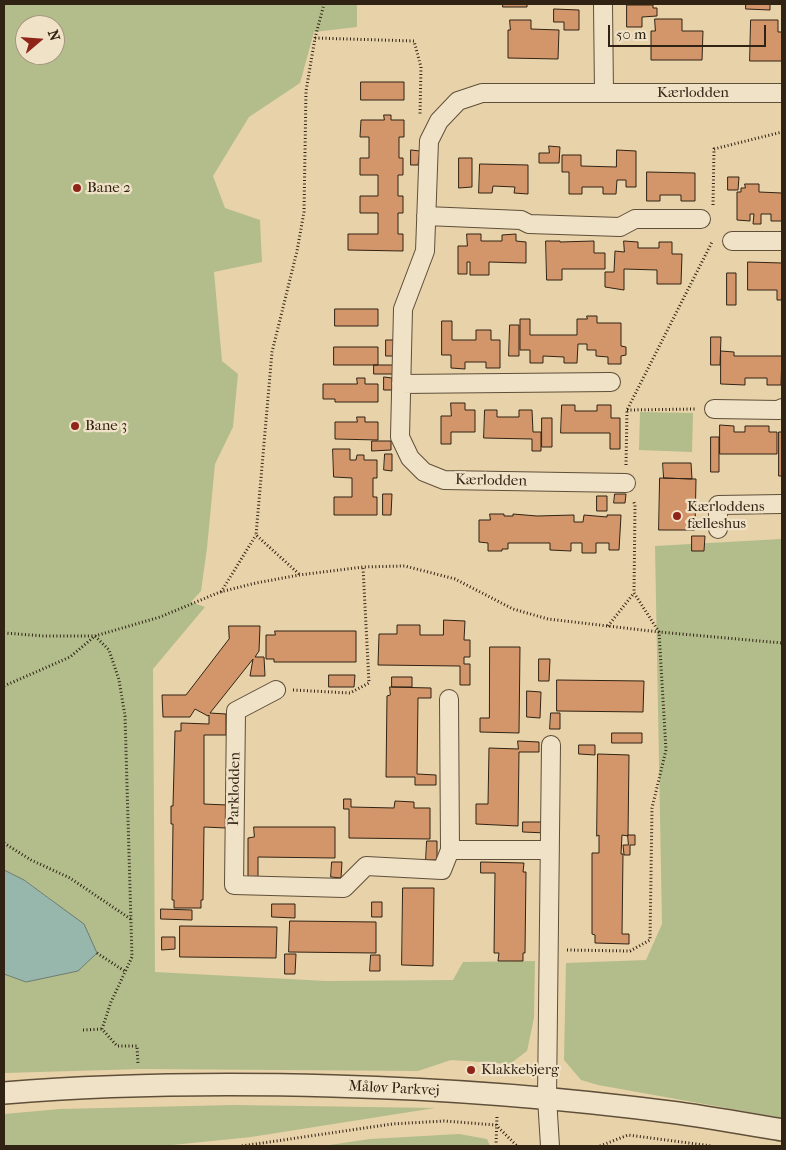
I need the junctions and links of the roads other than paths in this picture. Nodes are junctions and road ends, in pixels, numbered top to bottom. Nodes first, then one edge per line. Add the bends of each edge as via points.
1 (603, 4) edge
2 (604, 93) junction
3 (782, 93) edge
4 (707, 214) road end
5 (426, 216) junction
6 (732, 241) dead end
7 (782, 241) edge
8 (611, 382) dead end
9 (401, 384) junction
10 (782, 408) edge
11 (714, 409) road end
12 (626, 483) road end
13 (782, 504) edge
14 (718, 529) dead end
15 (276, 690) road end
16 (449, 699) dead end
17 (551, 745) dead end
18 (450, 850) junction
19 (550, 850) junction
20 (4, 1093) edge
21 (547, 1098) junction
22 (782, 1130) edge
23 (550, 1146) edge

1 - 2 street
2 - 3 street, Kærlodden
2 - 5 street, Kærlodden via 482,93 458,101 439,121 429,141
4 - 5 street via 635,219 620,226 529,224 521,220
5 - 9 street, Kærlodden via 425,251 403,309
6 - 7 street
8 - 9 street
9 - 12 street, Kærlodden via 400,437 410,458 424,472 444,480
10 - 11 street
13 - 14 street via 718,505
15 - 18 street, Parklodden via 236,711 234,885 344,888 366,866 442,870
16 - 18 street
17 - 19 street
18 - 19 street
19 - 21 street
20 - 21 street, Måløv Parkvej via 138,1085 283,1084 411,1088
21 - 22 street, Måløv Parkvej via 679,1113
21 - 23 street

